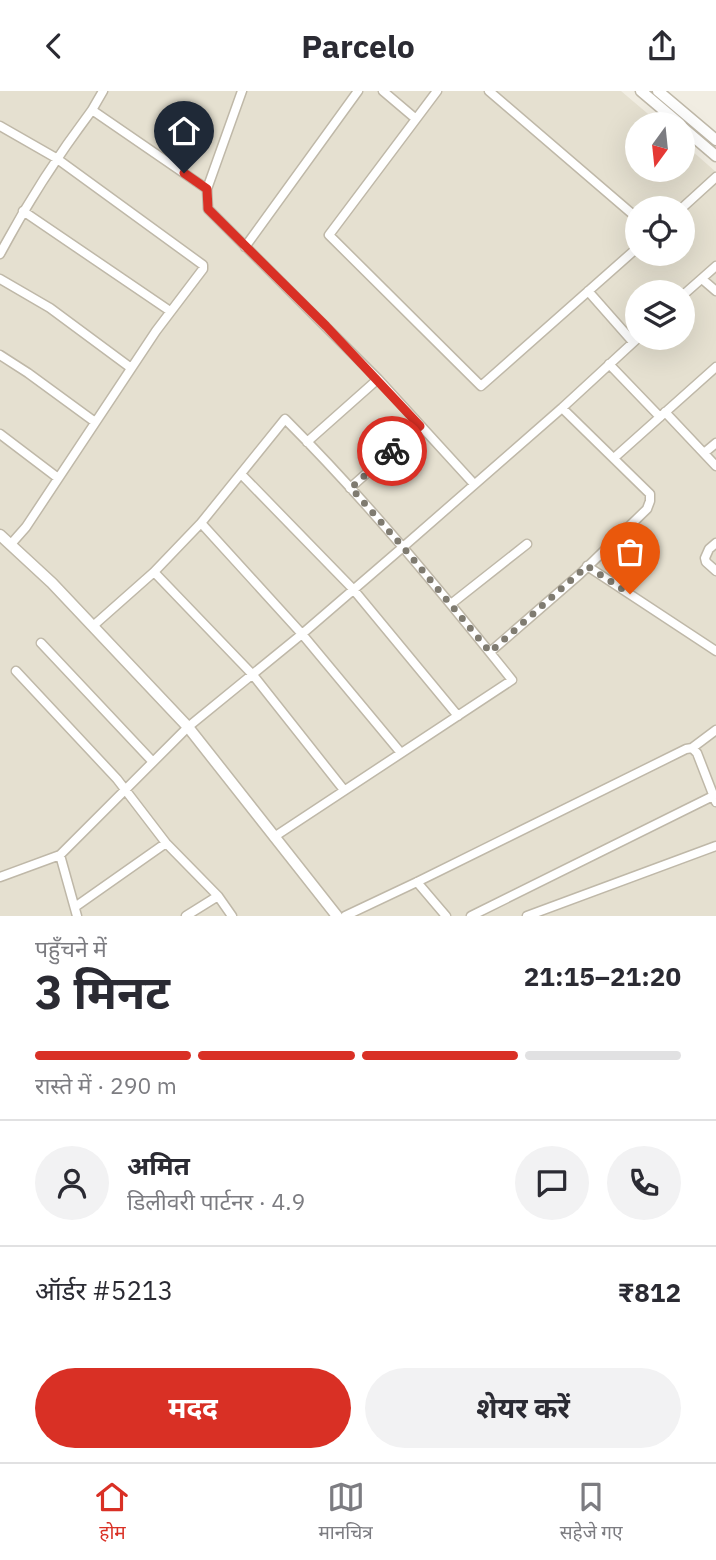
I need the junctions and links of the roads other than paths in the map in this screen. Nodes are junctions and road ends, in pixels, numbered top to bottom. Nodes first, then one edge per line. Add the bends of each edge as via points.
1 (103, 91) edge
2 (242, 91) edge
3 (358, 91) edge
4 (383, 91) edge
5 (437, 91) edge
6 (489, 91) edge
7 (642, 91) edge
8 (658, 91) edge
9 (92, 110) junction
10 (666, 112) edge
11 (416, 119) junction
12 (0, 126) edge
13 (695, 137) edge
14 (716, 141) edge
15 (716, 156) edge
16 (56, 158) junction
17 (716, 177) edge
18 (207, 189) junction
19 (695, 196) edge
20 (625, 208) edge
21 (23, 211) junction
22 (245, 247) junction
23 (0, 254) edge
24 (625, 259) edge
25 (716, 266) edge
26 (0, 279) edge
27 (702, 279) junction
28 (695, 285) edge
29 (588, 291) junction
30 (716, 291) edge
31 (170, 311) junction
32 (625, 330) edge
33 (625, 349) edge
34 (0, 355) edge
35 (609, 364) junction
36 (716, 367) edge
37 (131, 368) junction
38 (378, 379) junction
39 (562, 408) junction
40 (663, 415) junction
41 (95, 422) junction
42 (420, 426) junction
43 (0, 434) edge
44 (307, 442) junction
45 (716, 443) edge
46 (704, 453) junction
47 (614, 458) junction
48 (716, 466) edge
49 (241, 474) junction
50 (58, 478) junction
51 (474, 484) junction
52 (351, 488) junction
53 (201, 523) junction
54 (0, 535) edge
55 (716, 543) edge
56 (10, 544) junction
57 (527, 544) dead end
58 (403, 547) junction
59 (587, 566) junction
60 (716, 571) edge
61 (154, 572) junction
62 (352, 589) junction
63 (451, 604) junction
64 (93, 626) junction
65 (302, 634) junction
66 (41, 643) dead end
67 (716, 651) edge
68 (490, 652) junction
69 (16, 671) dead end
70 (253, 674) junction
71 (458, 716) junction
72 (188, 727) junction
73 (716, 730) edge
74 (692, 748) junction
75 (401, 753) junction
76 (153, 762) junction
77 (125, 790) junction
78 (344, 790) junction
79 (714, 799) edge
80 (274, 837) junction
81 (166, 843) junction
82 (716, 846) edge
83 (60, 855) junction
84 (0, 877) edge
85 (417, 882) junction
86 (218, 896) junction
87 (76, 912) edge
88 (186, 916) edge
89 (232, 916) edge
90 (337, 916) edge
91 (345, 916) edge
92 (446, 916) edge
93 (471, 916) edge
94 (527, 916) edge

1 - 9 street
2 - 18 street
3 - 22 street
4 - 11 street
5 - 11 street
6 - 20 street
7 - 10 street
8 - 14 street
9 - 16 street
9 - 18 street
11 - 29 street via 329,235 452,358 481,386
12 - 16 street
13 - 15 street
16 - 21 street
16 - 31 street via 203,265
17 - 19 street
18 - 22 street via 208,209
21 - 23 street
21 - 31 street
22 - 38 street
24 - 29 street
25 - 27 street
26 - 37 street via 50,308
27 - 28 street
27 - 30 street
29 - 32 street
31 - 37 street
33 - 35 street
34 - 41 street
35 - 39 street
35 - 40 street
36 - 40 street
37 - 41 street
38 - 42 street
38 - 44 street
39 - 47 street
39 - 51 street
40 - 46 street
40 - 47 street
41 - 50 street
42 - 51 street
42 - 52 street
43 - 50 street
44 - 49 street via 285,419
44 - 52 street
45 - 46 street
46 - 48 street
47 - 59 street via 650,494 650,501
49 - 53 street
49 - 62 street
50 - 56 street
51 - 58 street
52 - 58 street
53 - 61 street
53 - 65 street
54 - 56 street
55 - 60 street via 705,558
56 - 64 street
57 - 63 street
58 - 62 street
58 - 63 street
59 - 67 street
59 - 68 street
61 - 64 street
61 - 70 street
62 - 65 street
62 - 71 street
63 - 68 street
64 - 72 street
65 - 70 street
65 - 75 street
66 - 76 street
68 - 71 street via 513,680
69 - 77 street
70 - 72 street
70 - 78 street
71 - 75 street
72 - 76 street
72 - 80 street
73 - 74 street
74 - 79 street
74 - 85 street
75 - 78 street
76 - 77 street
77 - 81 street
77 - 83 street
78 - 80 street
79 - 93 street
80 - 90 street
81 - 86 street
81 - 87 street
82 - 94 street
83 - 84 street
83 - 87 street
85 - 91 street
85 - 92 street
86 - 88 street
86 - 89 street

